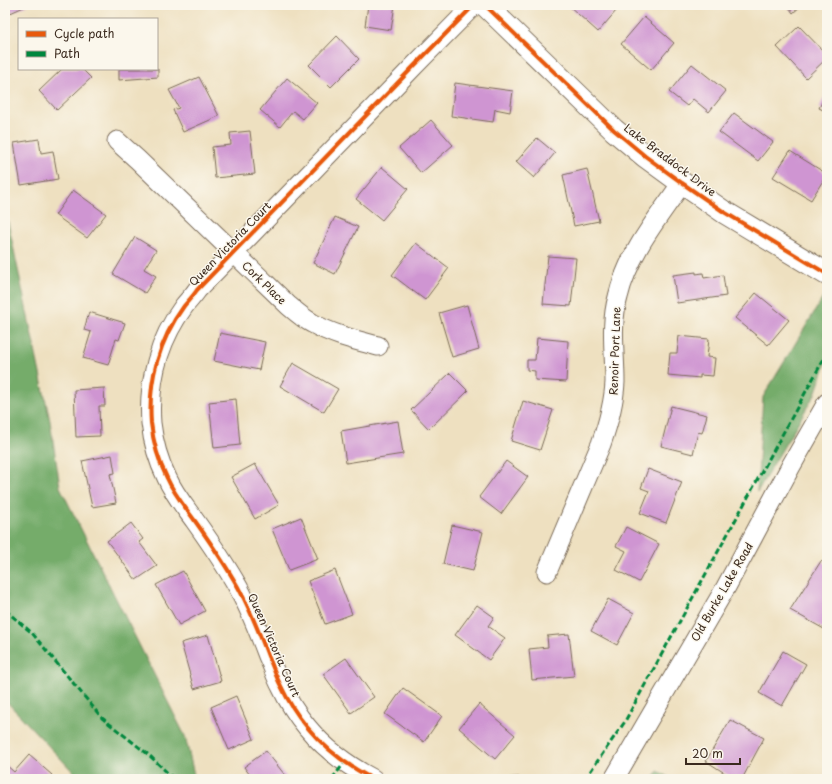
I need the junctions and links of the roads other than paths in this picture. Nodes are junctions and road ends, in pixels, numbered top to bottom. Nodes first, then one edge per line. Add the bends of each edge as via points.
1 (474, 5) edge
2 (485, 5) edge
3 (117, 141) dead end
4 (682, 183) junction
5 (233, 253) junction
6 (827, 274) edge
7 (378, 346) dead end
8 (827, 404) edge
9 (547, 572) dead end
10 (373, 779) edge
11 (614, 779) edge

1 - 5 street, Queen Victoria Court
2 - 4 street, Lake Braddock Drive via 614,130
3 - 5 street, Cork Place
4 - 6 street, Lake Braddock Drive via 724,212
4 - 9 street, Renoir Port Lane via 638,246 623,279 614,317 615,382 608,423
5 - 7 street, Cork Place via 289,306 310,322 328,332
5 - 10 street, Queen Victoria Court via 184,306 160,351 151,394 151,423 160,463 176,494 237,586 281,686 294,708 317,739
8 - 11 street, Old Burke Lake Road via 726,587

